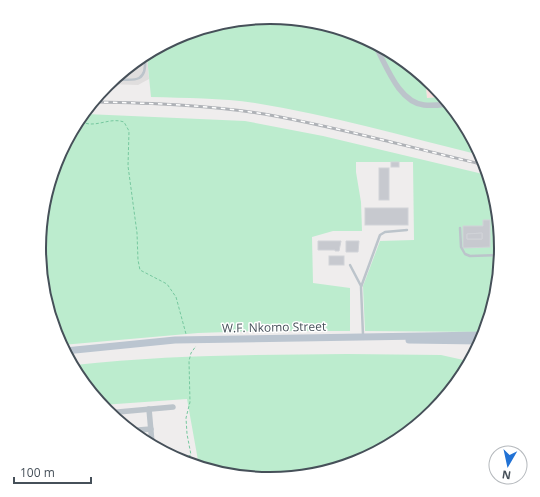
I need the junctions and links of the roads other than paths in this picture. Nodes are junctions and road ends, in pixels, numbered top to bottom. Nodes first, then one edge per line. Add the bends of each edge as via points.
1 (380, 53) edge
2 (145, 62) edge
3 (123, 79) edge
4 (442, 104) edge
5 (460, 228) dead end
6 (407, 230) dead end
7 (494, 255) edge
8 (350, 265) dead end
9 (361, 287) junction
10 (476, 335) edge
11 (364, 338) junction
12 (474, 342) edge
13 (70, 350) edge
14 (72, 354) edge
15 (173, 407) dead end
16 (149, 409) junction
17 (116, 411) edge
18 (151, 429) junction
19 (138, 430) dead end
20 (152, 439) edge

1 - 4 street via 402,93 409,99 424,105
2 - 3 lane via 145,71 141,77 136,80
5 - 7 lane via 461,249 465,254
6 - 9 lane via 385,232 380,235
8 - 9 lane
9 - 11 lane
10 - 11 main road, W.F. Nkomo Street
11 - 12 main road, W.F. Nkomo Street
11 - 13 main road, W.F. Nkomo Street via 190,339
11 - 14 main road, W.F. Nkomo Street via 178,343
15 - 16 street
16 - 17 street
16 - 18 street
18 - 19 street
18 - 20 street

